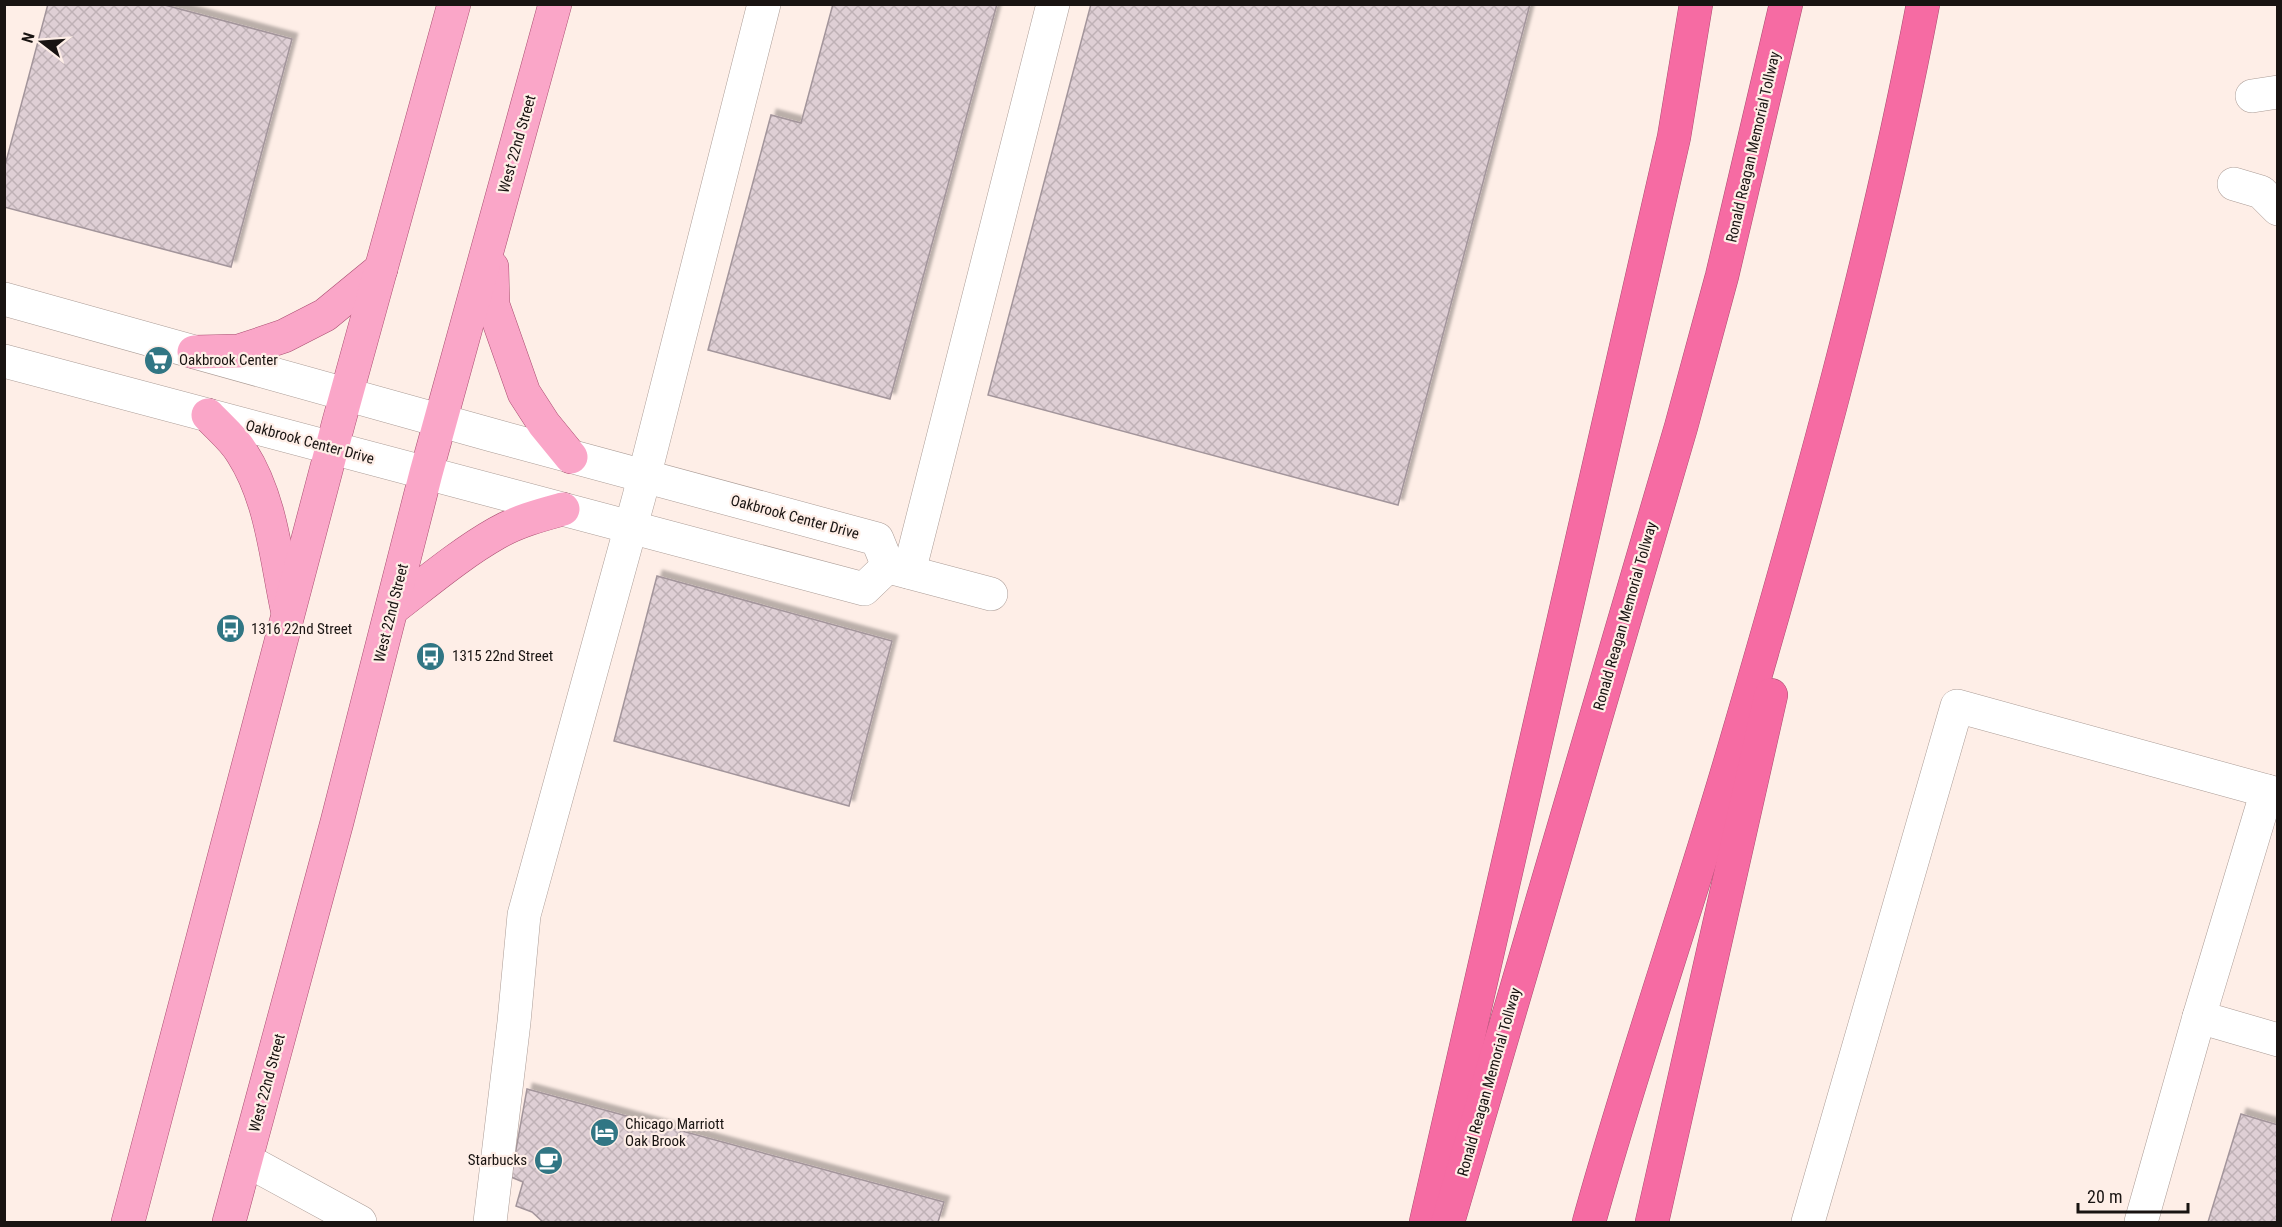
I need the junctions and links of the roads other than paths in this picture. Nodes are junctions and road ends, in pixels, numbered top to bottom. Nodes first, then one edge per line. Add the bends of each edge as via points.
1 (454, 4) edge
2 (555, 4) edge
3 (764, 4) edge
4 (1053, 4) edge
5 (1696, 4) edge
6 (1786, 4) edge
7 (1923, 4) edge
8 (2234, 184) dead end
9 (2277, 209) edge
10 (491, 237) junction
11 (1867, 266) junction
12 (381, 269) junction
13 (4, 299) edge
14 (194, 352) junction
15 (4, 361) edge
16 (347, 395) junction
17 (208, 415) junction
18 (440, 421) junction
19 (332, 448) junction
20 (571, 457) junction
21 (426, 473) junction
22 (644, 477) junction
23 (563, 509) junction
24 (630, 528) junction
25 (898, 569) junction
26 (992, 594) dead end
27 (392, 609) junction
28 (288, 616) junction
29 (2272, 793) edge
30 (2199, 1017) junction
31 (2277, 1040) edge
32 (246, 1160) junction
33 (128, 1222) edge
34 (229, 1222) edge
35 (360, 1222) edge
36 (490, 1222) edge
37 (1426, 1222) edge
38 (1448, 1222) edge
39 (1589, 1222) edge
40 (1652, 1222) edge
41 (1808, 1222) edge
42 (2141, 1222) edge

1 - 12 main road
2 - 10 main road, West 22nd Street
3 - 22 street
4 - 25 street
5 - 37 highway via 1674,136
6 - 38 highway, Ronald Reagan Memorial Tollway via 1696,373
7 - 11 highway
8 - 9 street via 2261,192
10 - 18 main road, West 22nd Street
10 - 20 main road via 493,305 524,393
11 - 39 highway via 1734,750
11 - 40 highway
12 - 14 main road via 325,315 284,336 239,351
12 - 16 main road
13 - 14 street, Oakbrook Center Drive
14 - 16 street, Oakbrook Center Drive
15 - 17 street, Oakbrook Center Drive
16 - 18 street, Oakbrook Center Drive
16 - 19 main road
17 - 19 street, Oakbrook Center Drive
17 - 28 main road via 242,452 258,488
18 - 20 street, Oakbrook Center Drive
18 - 21 main road, West 22nd Street
19 - 21 street, Oakbrook Center Drive
19 - 28 main road
20 - 22 street, Oakbrook Center Drive
21 - 23 street, Oakbrook Center Drive
21 - 27 main road, West 22nd Street
22 - 24 street
22 - 25 street, Oakbrook Center Drive via 877,539
23 - 24 street, Oakbrook Center Drive
23 - 27 main road via 499,532
24 - 25 street, Oakbrook Center Drive via 864,589
24 - 36 street via 524,915
25 - 26 street
27 - 32 main road, West 22nd Street
28 - 33 main road
29 - 30 street
29 - 41 street via 1957,706
30 - 31 street
30 - 42 street
32 - 34 main road, West 22nd Street
32 - 35 street

